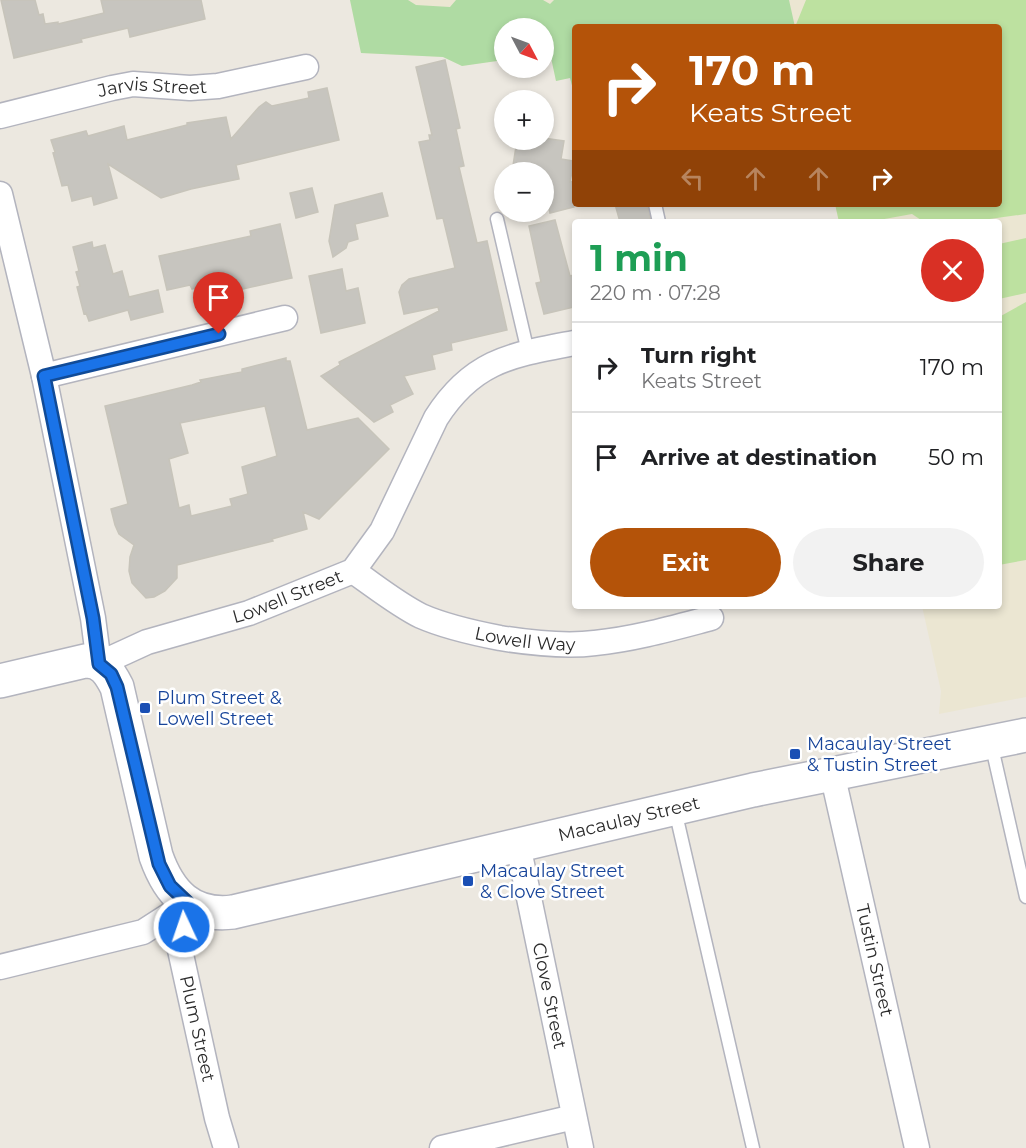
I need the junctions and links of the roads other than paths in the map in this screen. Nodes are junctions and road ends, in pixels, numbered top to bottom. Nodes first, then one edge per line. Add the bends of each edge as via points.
1 (306, 67) dead end
2 (0, 116) edge
3 (0, 194) edge
4 (498, 222) edge
5 (285, 318) dead end
6 (572, 343) edge
7 (528, 352) junction
8 (44, 376) junction
9 (353, 571) junction
10 (711, 618) dead end
11 (99, 664) junction
12 (0, 681) edge
13 (1026, 735) edge
14 (991, 742) junction
15 (832, 774) junction
16 (674, 808) junction
17 (518, 845) junction
18 (1026, 897) edge
19 (188, 903) junction
20 (0, 967) edge
21 (574, 1117) junction
22 (226, 1148) edge
23 (442, 1148) edge
24 (581, 1148) edge
25 (753, 1148) edge
26 (917, 1148) edge

1 - 2 street, Jarvis Street via 218,86 122,86
3 - 8 street
4 - 7 lane
5 - 8 street
6 - 7 street, Lowell Street
7 - 9 street, Lowell Street via 474,374 449,398 382,531
8 - 11 street
9 - 10 street, Lowell Way via 430,620 516,640 594,643
9 - 11 street, Lowell Street via 249,613 147,642
11 - 12 street, Lowell Street via 85,661
11 - 19 street via 111,674 117,687 159,864 170,886
13 - 14 street, Macaulay Street
14 - 15 street, Macaulay Street
14 - 18 lane
15 - 16 street, Macaulay Street
15 - 26 street, Tustin Street
16 - 17 street, Macaulay Street
16 - 25 lane
17 - 19 street, Macaulay Street via 233,912 211,912
17 - 21 street, Clove Street
19 - 20 street via 143,932
19 - 22 street, Plum Street via 180,950
21 - 23 street
21 - 24 street, Clove Street

